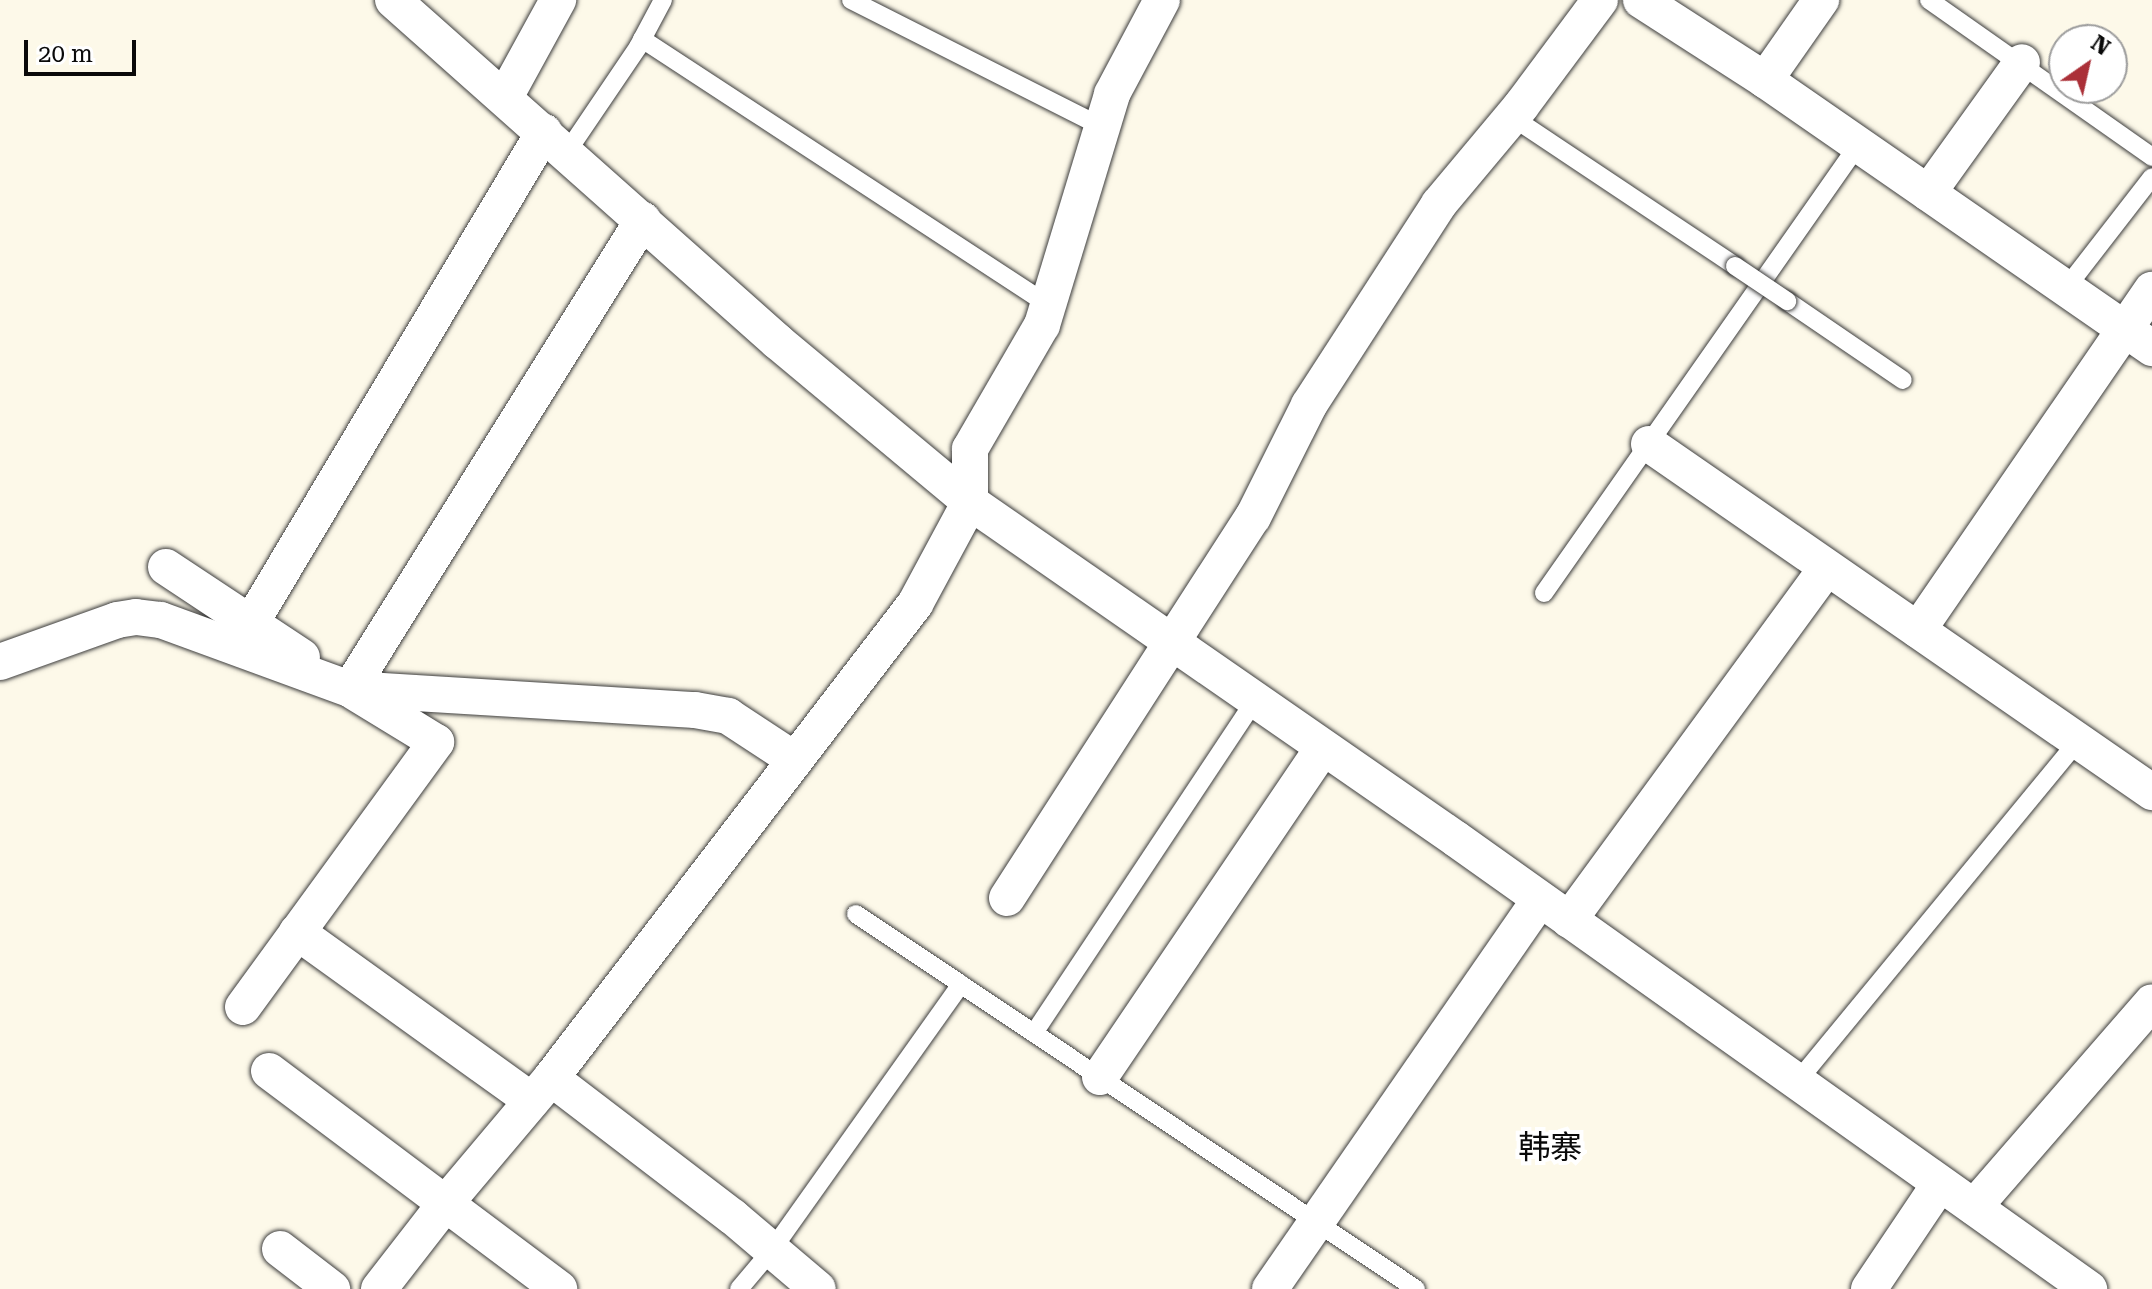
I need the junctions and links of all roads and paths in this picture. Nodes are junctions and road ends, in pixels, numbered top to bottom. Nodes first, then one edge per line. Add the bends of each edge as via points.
1 (393, 0) edge
2 (558, 0) edge
3 (663, 0) edge
4 (851, 0) edge
5 (1162, 0) edge
6 (1600, 0) edge
7 (1641, 0) edge
8 (1821, 0) edge
9 (1929, 0) edge
10 (642, 39) junction
11 (2022, 62) junction
12 (1765, 80) junction
13 (505, 97) junction
14 (1512, 117) junction
15 (1102, 127) junction
16 (556, 142) junction
17 (1858, 145) junction
18 (2152, 157) edge
19 (2152, 177) edge
20 (1928, 193) junction
21 (643, 220) junction
22 (2066, 288) junction
23 (2152, 290) edge
24 (1048, 305) junction
25 (2138, 338) edge
26 (1903, 380) dead end
27 (1649, 444) junction
28 (970, 502) junction
29 (166, 567) dead end
30 (1827, 568) junction
31 (1544, 593) dead end
32 (251, 623) junction
33 (1918, 630) junction
34 (1170, 641) junction
35 (0, 662) edge
36 (350, 689) junction
37 (1255, 700) junction
38 (2078, 741) junction
39 (1323, 748) junction
40 (795, 760) junction
41 (2152, 792) edge
42 (1007, 898) dead end
43 (1540, 899) junction
44 (856, 914) dead end
45 (1569, 920) junction
46 (297, 932) junction
47 (961, 984) junction
48 (2152, 1002) edge
49 (243, 1007) dead end
50 (1034, 1033) junction
51 (269, 1071) dead end
52 (1100, 1077) junction
53 (1796, 1083) junction
54 (542, 1090) junction
55 (1939, 1185) junction
56 (445, 1204) junction
57 (1974, 1207) junction
58 (1317, 1221) junction
59 (280, 1249) dead end
60 (772, 1250) junction
61 (551, 1287) edge
62 (332, 1289) edge
63 (379, 1289) edge
64 (739, 1289) edge
65 (818, 1289) edge
66 (1270, 1289) edge
67 (1416, 1289) edge
68 (1869, 1289) edge
69 (2089, 1289) edge

1 - 13 street
2 - 13 street
3 - 10 lane
4 - 15 lane
5 - 15 street via 1112,94
6 - 14 street
7 - 12 street
8 - 12 street
9 - 11 lane
10 - 16 lane
10 - 24 lane
11 - 18 lane
11 - 20 street
12 - 17 street
13 - 16 street
14 - 26 lane, bridge
14 - 34 street via 1439,204 1309,405 1253,517
15 - 24 street
16 - 21 street
16 - 32 street
17 - 20 street
17 - 27 lane
19 - 22 lane
20 - 22 street
21 - 28 street via 778,342
21 - 36 street
22 - 25 street
23 - 25 street
24 - 28 street via 1042,325 970,449
25 - 33 street
27 - 30 street
27 - 31 lane
28 - 34 street
28 - 40 street via 915,604
29 - 32 street
30 - 33 street
30 - 45 street
32 - 36 street
33 - 38 street
34 - 37 street
34 - 42 street
35 - 36 street via 136,617 161,620
36 - 40 street via 695,710 728,716
36 - 46 street via 436,742
37 - 39 street
37 - 50 lane
38 - 41 street
38 - 53 lane
39 - 43 street
39 - 52 street
40 - 54 street
43 - 45 street
43 - 58 street
44 - 47 lane
45 - 53 street
46 - 49 street
46 - 54 street
47 - 50 lane
47 - 60 lane
48 - 57 street
50 - 52 lane
51 - 56 street
52 - 58 lane
53 - 55 street
54 - 56 street
54 - 60 street
55 - 57 street
55 - 68 street
56 - 61 street
56 - 63 street
57 - 69 street
58 - 66 street
58 - 67 lane
59 - 62 street
60 - 64 lane
60 - 65 street

